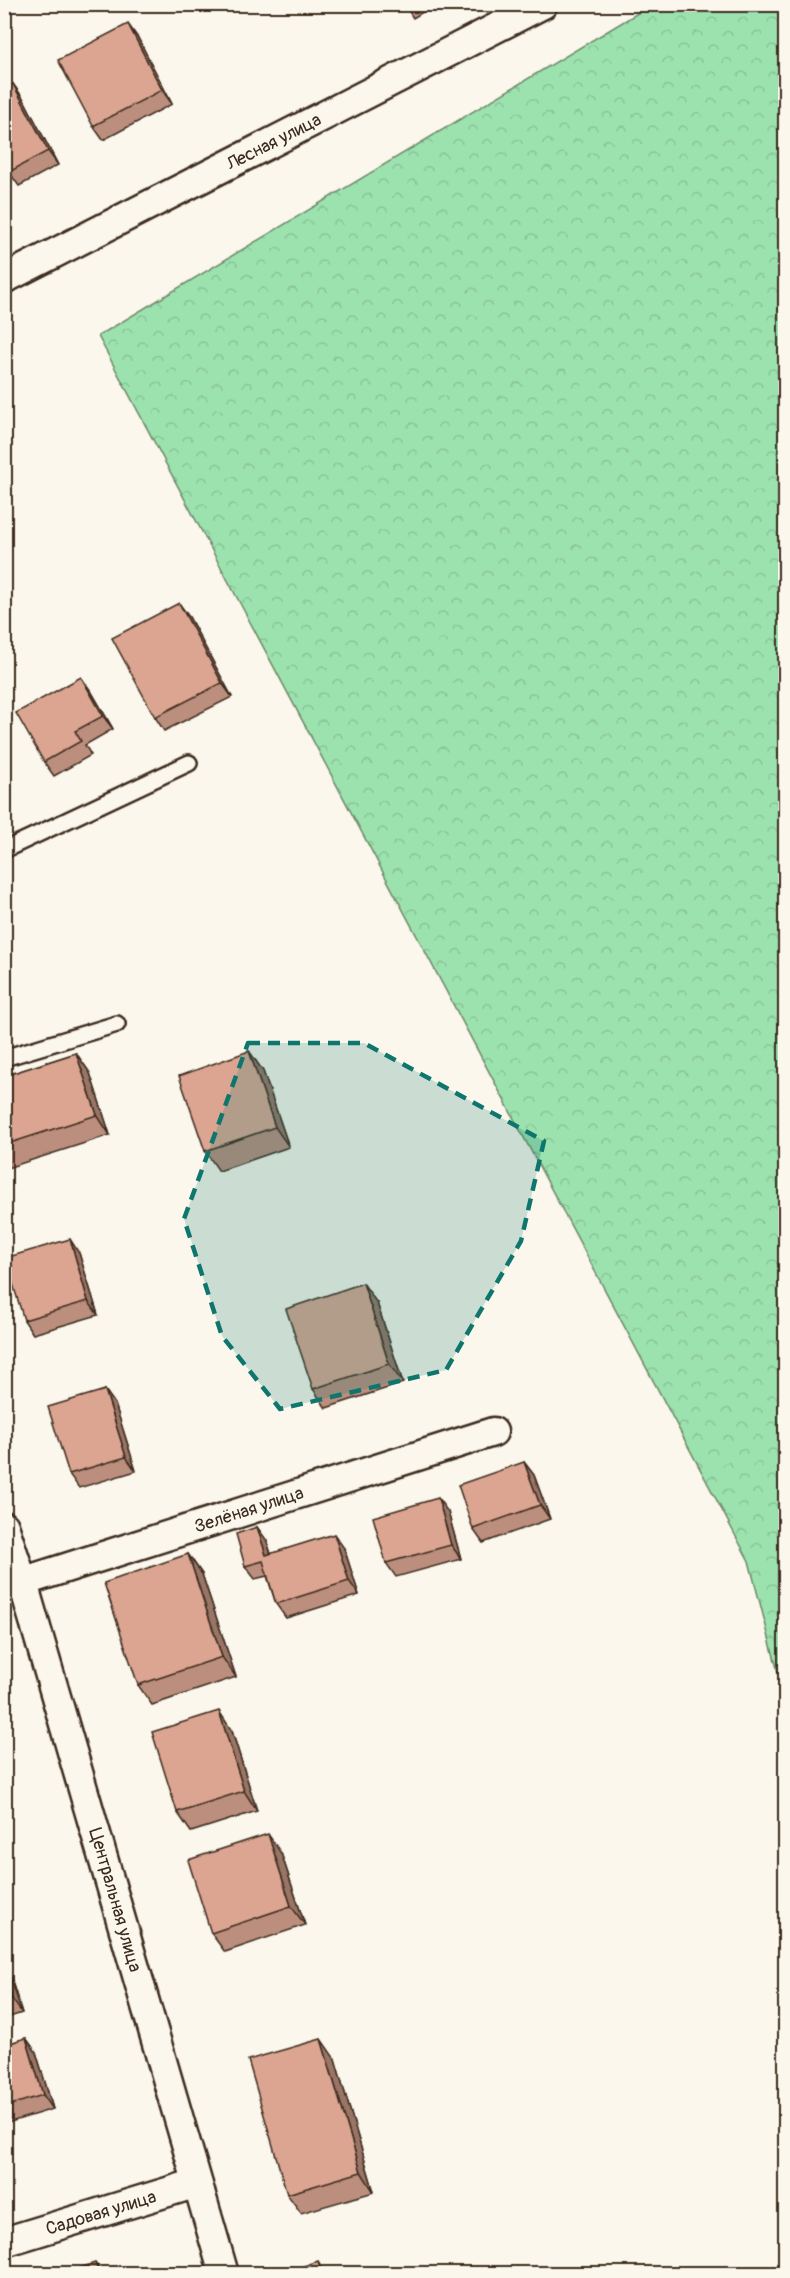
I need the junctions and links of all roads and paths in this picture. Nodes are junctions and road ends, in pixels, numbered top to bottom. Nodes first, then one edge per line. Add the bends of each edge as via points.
1 (543, 4) edge
2 (4, 279) edge
3 (189, 763) dead end
4 (4, 850) edge
5 (117, 1024) dead end
6 (4, 1058) edge
7 (493, 1432) dead end
8 (4, 1526) edge
9 (14, 1585) edge
10 (197, 2183) junction
11 (4, 2242) edge
12 (224, 2274) edge

1 - 2 street, Лесная улица
3 - 4 lane
5 - 6 lane
7 - 9 street, Зелёная улица
8 - 9 street, Центральная улица
9 - 10 street, Центральная улица
10 - 11 street, Садовая улица
10 - 12 street, Центральная улица

